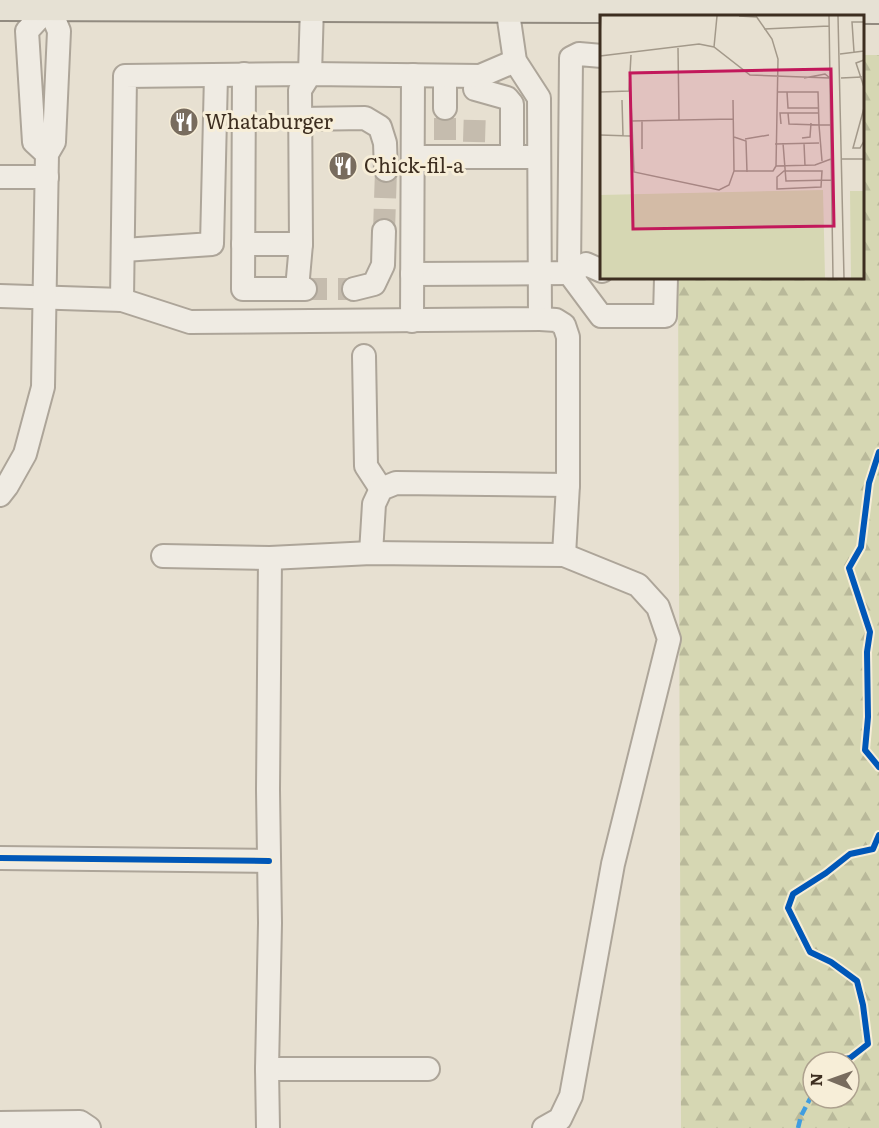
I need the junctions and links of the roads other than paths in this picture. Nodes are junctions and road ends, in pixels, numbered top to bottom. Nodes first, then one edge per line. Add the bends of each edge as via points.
1 (49, 3) edge
2 (507, 3) edge
3 (0, 6) edge
4 (312, 6) junction
5 (879, 9) edge
6 (624, 12) edge
7 (600, 56) edge
8 (515, 61) junction
9 (244, 74) junction
10 (310, 74) junction
11 (216, 75) junction
12 (413, 75) junction
13 (445, 76) junction
14 (475, 91) junction
15 (445, 108) tunnel mouth
16 (300, 119) junction
17 (413, 157) junction
18 (512, 157) junction
19 (539, 157) junction
20 (47, 166) junction
21 (386, 170) tunnel mouth
22 (0, 177) edge
23 (384, 231) tunnel mouth
24 (243, 244) junction
25 (301, 244) junction
26 (124, 250) junction
27 (600, 270) edge
28 (568, 273) junction
29 (412, 274) junction
30 (540, 275) junction
31 (666, 279) edge
32 (354, 289) tunnel mouth
33 (0, 296) edge
34 (46, 296) junction
35 (122, 300) junction
36 (540, 319) junction
37 (412, 321) junction
38 (364, 356) dead end
39 (568, 485) junction
40 (381, 489) junction
41 (0, 495) edge
42 (371, 553) junction
43 (564, 555) junction
44 (163, 556) dead end
45 (270, 558) junction
46 (0, 858) edge
47 (269, 861) junction
48 (267, 1069) junction
49 (428, 1069) dead end
50 (0, 1123) edge
51 (89, 1128) edge
52 (268, 1128) edge
53 (544, 1128) edge

1 - 3 main road
1 - 4 main road
1 - 20 street via 59,31 54,142
1 - 20 street via 27,31 34,142
2 - 4 main road
2 - 6 main road
2 - 8 street
4 - 10 street
5 - 6 main road
7 - 28 street via 579,54 571,58
8 - 14 street via 480,76
8 - 19 street via 539,98
9 - 10 street
9 - 11 street
9 - 24 street
10 - 12 street
10 - 16 street via 300,90
11 - 26 street via 213,244
11 - 26 street via 124,76
12 - 13 street
12 - 17 street
13 - 14 street
13 - 15 street
14 - 18 street via 507,98 512,104
16 - 21 street via 365,118 372,122 380,127 385,143
16 - 25 street
17 - 18 street via 445,149
17 - 29 street
18 - 19 street
19 - 30 street
20 - 22 street
20 - 34 street
23 - 32 street via 383,265 374,284
24 - 25 street
24 - 25 street via 243,288 301,289
26 - 35 street
27 - 28 street via 586,264
28 - 30 street
28 - 31 street via 601,316 665,316
29 - 30 street
29 - 37 street
30 - 36 street
33 - 34 street
34 - 35 street
34 - 41 street via 43,387 26,454
35 - 37 street via 190,322
36 - 37 street
36 - 39 street via 564,325 568,337
38 - 40 street via 366,466
39 - 40 street via 434,482 396,483
39 - 43 street
40 - 42 street via 374,504
42 - 43 street
42 - 45 street
43 - 53 street via 638,585 658,606 669,639 613,864 571,1096 560,1119
44 - 45 street
45 - 47 street
46 - 47 street
47 - 48 street
48 - 49 street
48 - 52 street
50 - 51 street via 80,1122

